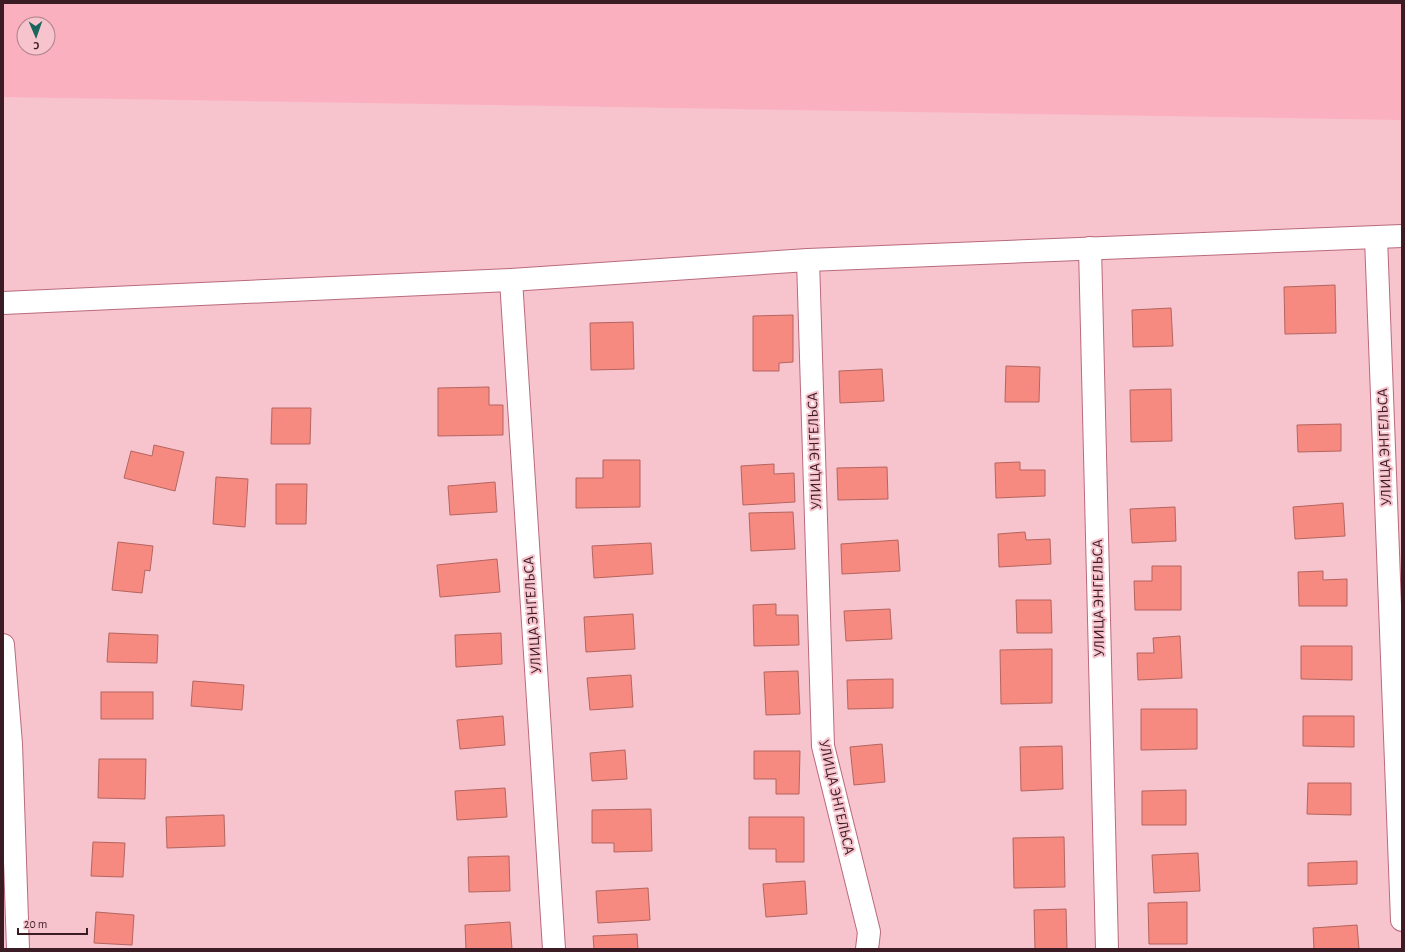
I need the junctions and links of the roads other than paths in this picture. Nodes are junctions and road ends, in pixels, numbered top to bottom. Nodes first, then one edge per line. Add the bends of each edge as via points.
1 (1402, 236) edge
2 (1376, 238) junction
3 (1090, 248) junction
4 (808, 260) junction
5 (511, 280) junction
6 (3, 303) edge
7 (3, 645) edge
8 (1402, 920) edge
9 (18, 949) edge
10 (554, 949) edge
11 (867, 949) edge
12 (1106, 949) edge

1 - 2 street
2 - 3 street
2 - 8 street, УЛИЦА ЭНГЕЛЬСА
3 - 4 street
3 - 12 street, УЛИЦА ЭНГЕЛЬСА
4 - 5 street
4 - 11 street, УЛИЦА ЭНГЕЛЬСА via 823,746 869,932
5 - 6 street
5 - 10 street, УЛИЦА ЭНГЕЛЬСА
7 - 9 street via 11,744

